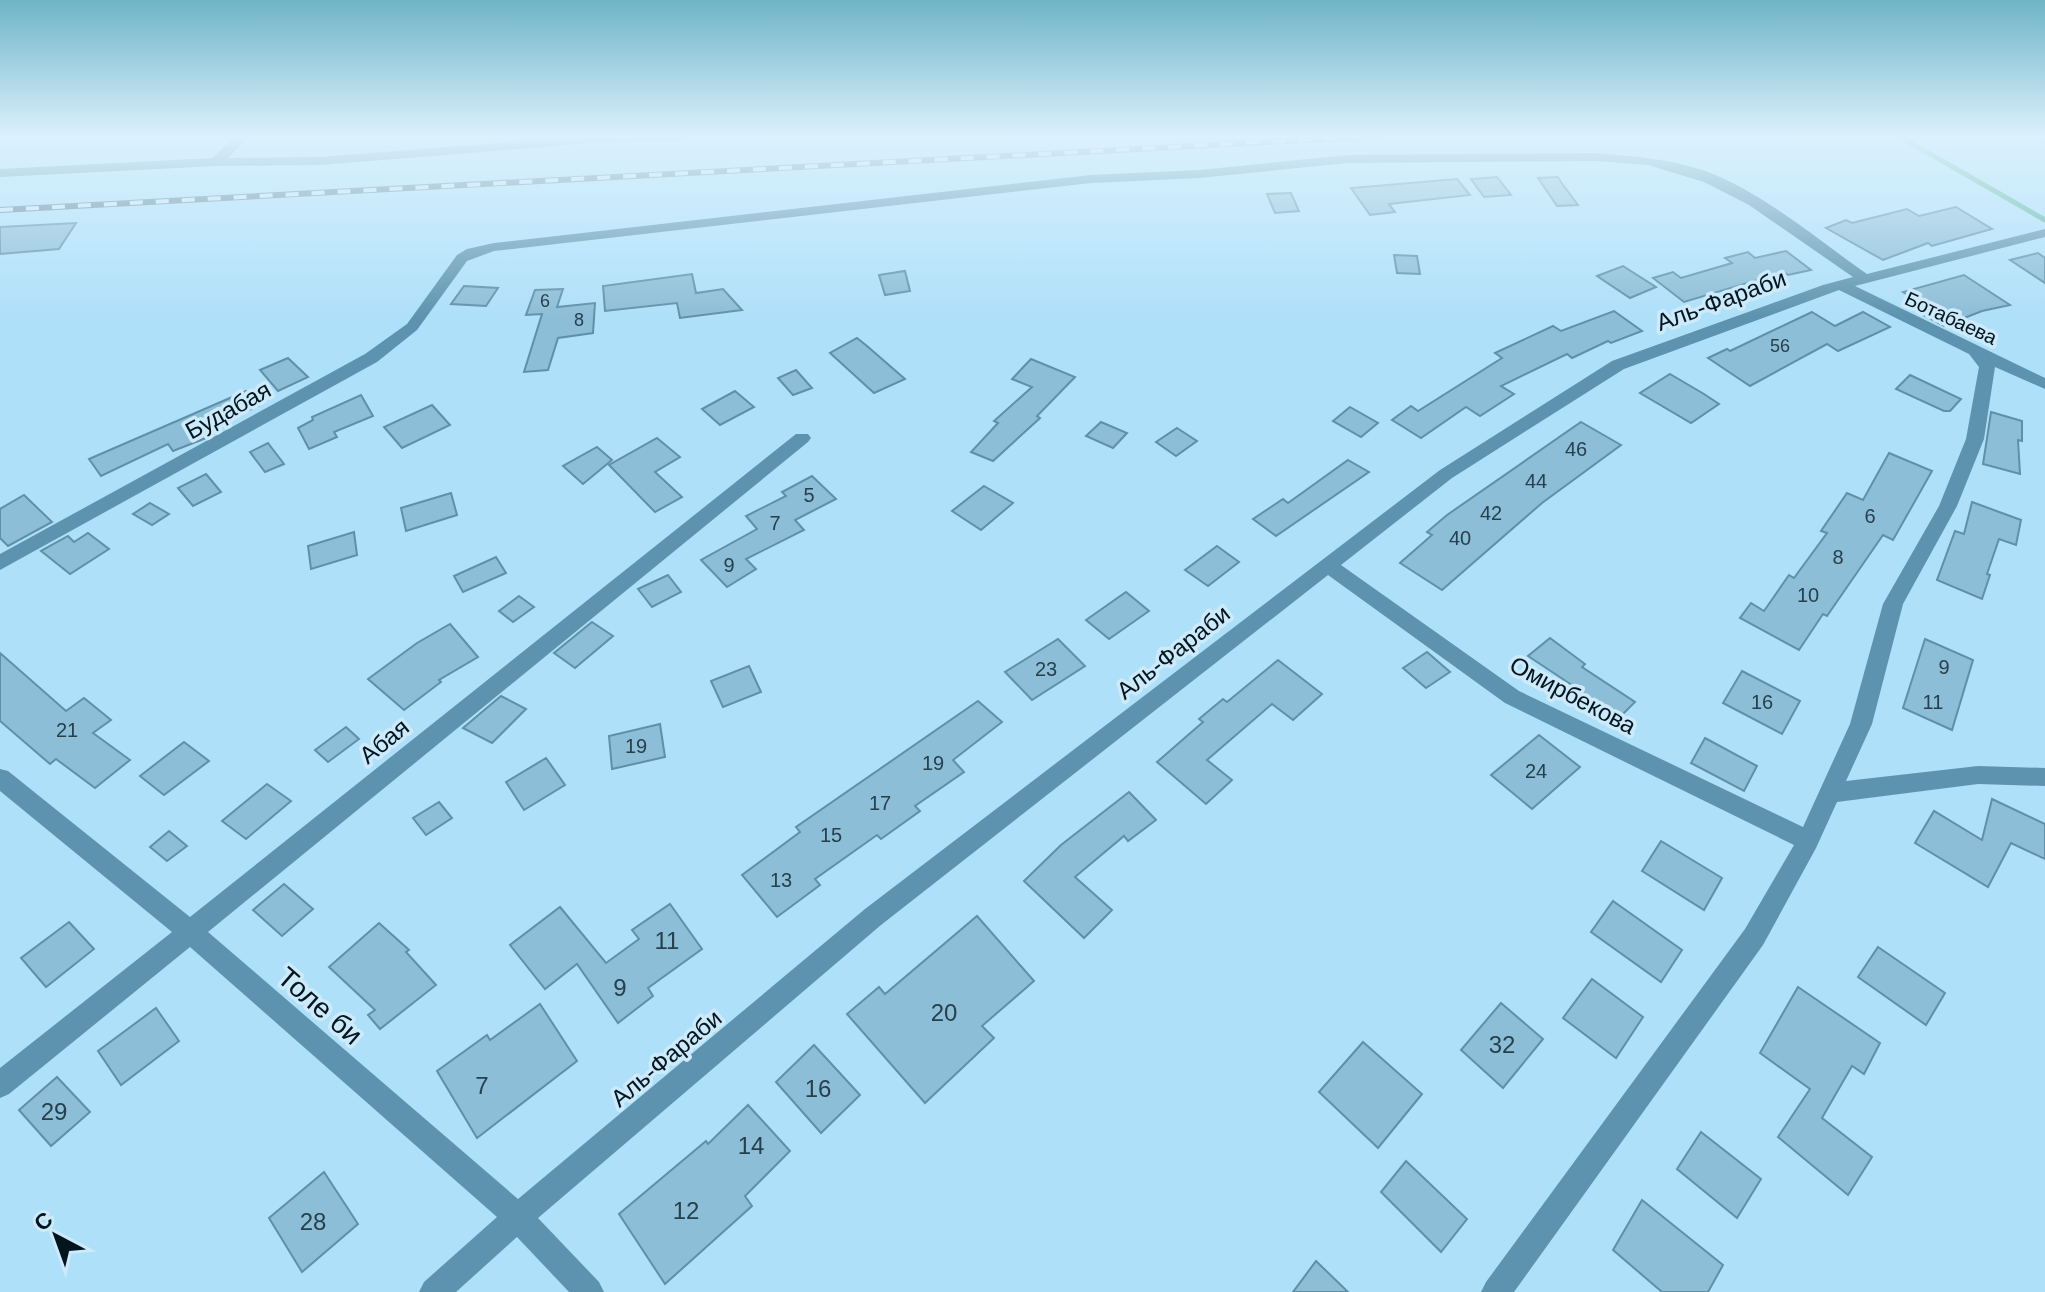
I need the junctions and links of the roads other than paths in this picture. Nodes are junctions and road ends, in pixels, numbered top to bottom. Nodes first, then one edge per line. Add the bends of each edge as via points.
1 (952, 196) edge
2 (1743, 196) edge
3 (2045, 233) edge
4 (1865, 279) junction
5 (1842, 285) junction
6 (1973, 349) junction
7 (2045, 384) edge
8 (802, 438) dead end
9 (0, 563) edge
10 (1330, 567) junction
11 (2045, 777) edge
12 (0, 778) edge
13 (1829, 793) junction
14 (1808, 841) junction
15 (189, 931) junction
16 (0, 1085) edge
17 (518, 1217) junction
18 (434, 1292) edge
19 (589, 1292) edge
20 (1496, 1292) edge

1 - 9 street, Будабая via 472,252 452,268 412,327 371,358
2 - 4 street
3 - 4 street, Аль-Фараби
4 - 5 street, Аль-Фараби
5 - 6 street, Ботабаева
5 - 10 street, Аль-Фараби via 1618,365 1446,474
6 - 7 street, Ботабаева
6 - 13 street via 1987,366 1975,439 1948,506 1893,604 1861,724
8 - 15 street, Абая
10 - 14 street, Омирбекова via 1512,697
10 - 17 street, Аль-Фараби via 873,917
11 - 13 street via 1978,775
12 - 15 street, Толе би
13 - 14 street
14 - 20 street via 1754,937
15 - 16 street, Абая
15 - 17 street, Толе би
17 - 18 street, Аль-Фараби
17 - 19 street, Толе би

